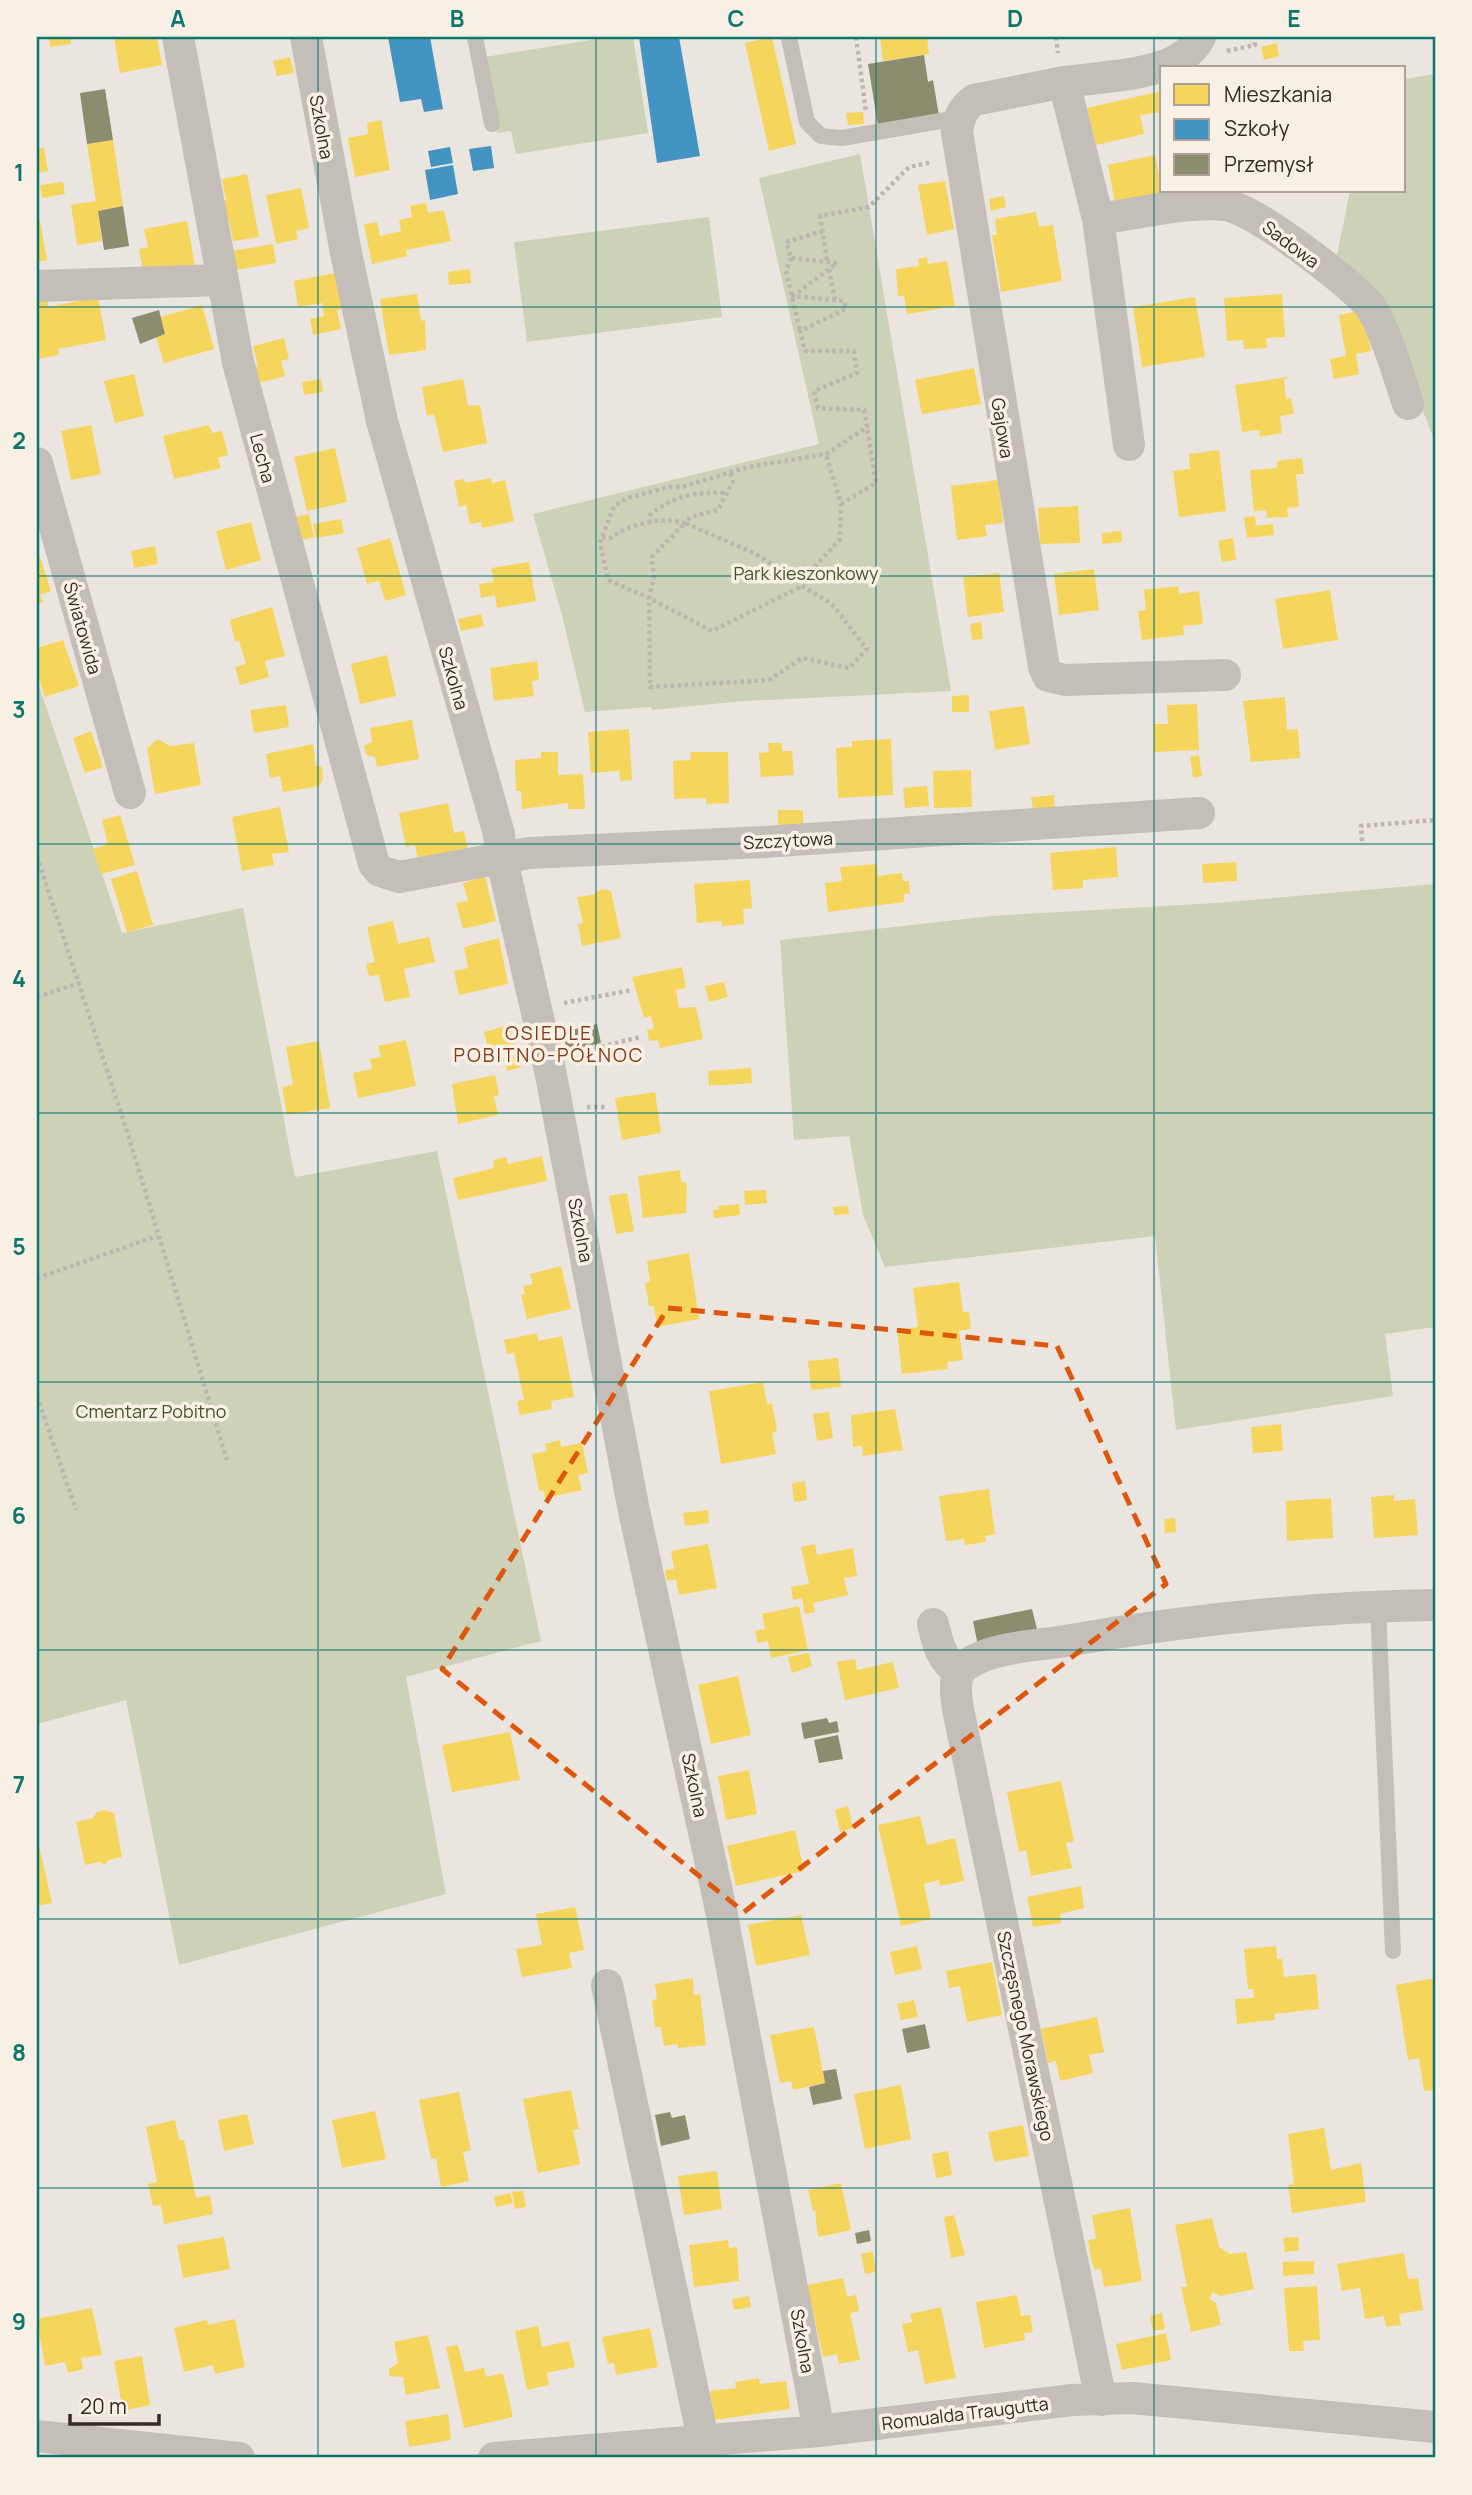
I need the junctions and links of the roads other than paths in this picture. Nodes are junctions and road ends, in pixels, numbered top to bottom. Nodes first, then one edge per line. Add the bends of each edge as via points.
1 (178, 37) edge
2 (306, 37) edge
3 (474, 37) edge
4 (1200, 37) edge
5 (789, 38) edge
6 (1164, 66) edge
7 (1160, 67) edge
8 (1064, 82) junction
9 (958, 118) junction
10 (492, 124) dead end
11 (1098, 219) junction
12 (222, 280) junction
13 (37, 285) edge
14 (1408, 404) dead end
15 (1129, 445) dead end
16 (37, 463) edge
17 (1225, 675) dead end
18 (130, 793) dead end
19 (1199, 813) dead end
20 (501, 856) junction
21 (380, 871) joint
22 (1435, 1605) edge
23 (1378, 1606) junction
24 (933, 1624) dead end
25 (959, 1671) junction
26 (1393, 1951) dead end
27 (607, 1985) dead end
28 (1101, 2400) junction
29 (1435, 2427) edge
30 (819, 2431) junction
31 (37, 2436) edge
32 (703, 2440) junction
33 (646, 2451) edge
34 (239, 2458) edge
35 (494, 2458) edge

1 - 12 street, Lecha
2 - 20 street, Szkolna via 382,421 499,834
3 - 10 lane
4 - 6 street via 1195,48
5 - 9 lane via 811,129 831,138
7 - 8 street
8 - 9 street via 974,100
8 - 11 street
9 - 17 street, Gajowa via 960,155 1041,659 1048,676 1065,680
11 - 14 street, Sadowa via 1190,206 1242,209 1368,305
11 - 15 street
12 - 13 street
12 - 21 street, Lecha via 257,437 355,802 373,864
16 - 18 street, Światowida
19 - 20 street, Szczytowa
20 - 21 street, Szczytowa via 398,877
20 - 30 street, Szkolna via 570,1167 634,1511 721,1910
22 - 23 street
23 - 25 street via 1221,1619 1084,1637 993,1654
23 - 26 lane
24 - 25 street via 947,1664
25 - 28 street, Szczęsnego Morawskiego via 958,1709
27 - 32 street
28 - 29 street, Romualda Traugutta via 1166,2401
28 - 30 street, Romualda Traugutta via 1013,2405
30 - 32 street, Romualda Traugutta
31 - 34 street
32 - 33 street, Romualda Traugutta
33 - 35 street, Romualda Traugutta

